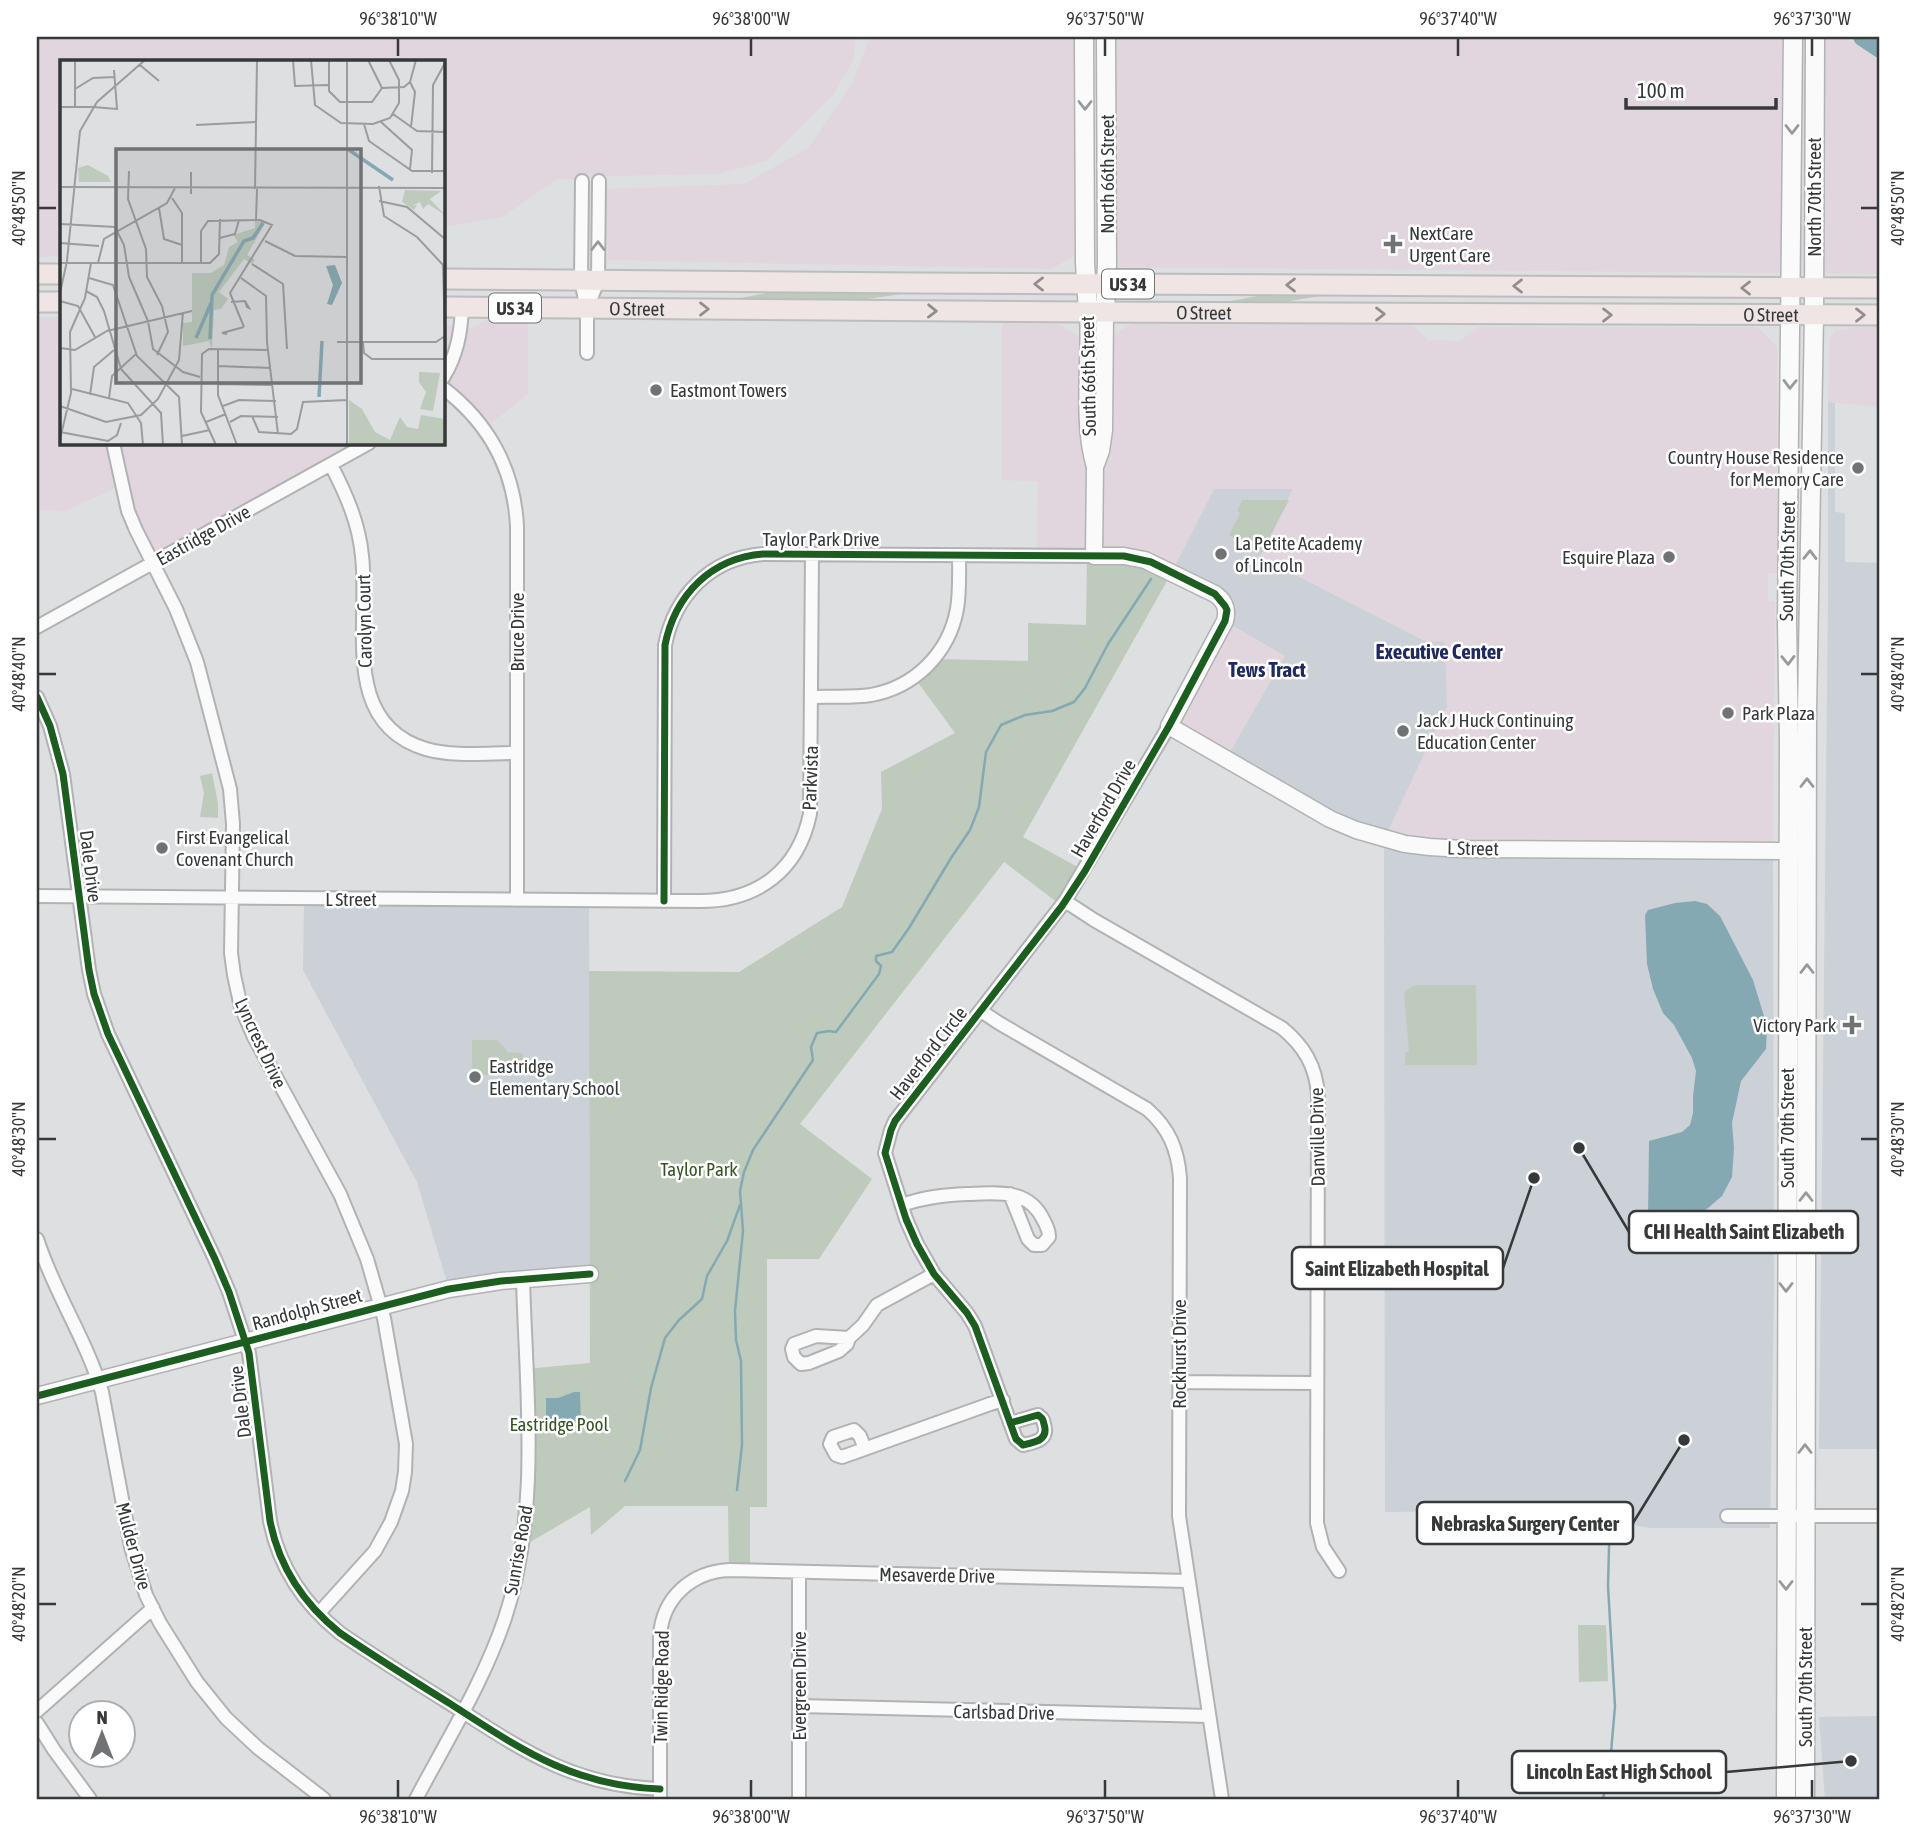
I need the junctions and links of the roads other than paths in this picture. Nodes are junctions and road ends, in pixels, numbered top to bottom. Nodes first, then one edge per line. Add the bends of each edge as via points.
1 (1084, 37) edge
2 (1793, 37) edge
3 (1815, 37) edge
4 (1103, 41) edge
5 (582, 181) dead end
6 (599, 181) dead end
7 (37, 274) edge
8 (60, 274) edge
9 (444, 279) edge
10 (590, 281) junction
11 (1086, 284) junction
12 (1107, 284) junction
13 (1791, 288) junction
14 (1814, 288) junction
15 (1880, 288) edge
16 (37, 302) edge
17 (60, 302) edge
18 (452, 307) edge
19 (587, 309) junction
20 (1096, 312) junction
21 (1880, 315) edge
22 (1791, 316) junction
23 (1814, 316) junction
24 (587, 353) dead end
25 (444, 376) edge
26 (444, 389) edge
27 (113, 444) edge
28 (367, 444) edge
29 (331, 465) junction
30 (812, 553) junction
31 (959, 555) junction
32 (1094, 556) junction
33 (153, 562) junction
34 (1226, 606) joint
35 (37, 627) edge
36 (37, 697) edge
37 (812, 697) junction
38 (1169, 726) junction
39 (517, 753) junction
40 (1788, 851) junction
41 (1807, 851) junction
42 (37, 896) edge
43 (79, 897) junction
44 (232, 898) junction
45 (517, 900) junction
46 (664, 901) junction
47 (1065, 901) junction
48 (981, 1011) junction
49 (1010, 1194) dead end
50 (902, 1205) junction
51 (37, 1239) edge
52 (590, 1274) dead end
53 (934, 1274) junction
54 (523, 1279) junction
55 (382, 1305) junction
56 (849, 1338) dead end
57 (245, 1342) junction
58 (99, 1380) junction
59 (1179, 1382) junction
60 (1317, 1383) junction
61 (37, 1396) edge
62 (1003, 1400) junction
63 (1010, 1423) dead end
64 (865, 1449) dead end
65 (1727, 1516) dead end
66 (1880, 1516) edge
67 (1786, 1517) junction
68 (1805, 1517) junction
69 (1339, 1571) dead end
70 (799, 1572) junction
71 (1188, 1581) junction
72 (688, 1583) joint
73 (153, 1608) junction
74 (318, 1614) junction
75 (799, 1706) junction
76 (37, 1711) edge
77 (462, 1712) junction
78 (1209, 1716) junction
79 (37, 1723) edge
80 (660, 1794) edge
81 (90, 1799) edge
82 (324, 1799) edge
83 (416, 1799) edge
84 (799, 1799) edge
85 (1222, 1799) edge
86 (1786, 1799) edge
87 (1805, 1799) edge

1 -> 11 main road, North 66th Street
2 -> 13 main road, North 70th Street
3 - 14 main road, North 70th Street
4 - 12 main road, North 66th Street
5 - 10 street
10 -> 6 street
7 - 8 main road
9 - 10 main road, O Street / US 34
11 -> 10 main road, O Street / US 34
10 - 19 street
11 - 12 main road, O Street / US 34
11 - 20 main road, South 66th Street
13 -> 12 main road, O Street / US 34
12 - 20 main road, North 66th Street
13 - 14 main road, O Street / US 34
13 - 22 main road, South 70th Street
14 - 15 main road, O Street / US 34
14 - 23 main road, North 70th Street
16 - 17 main road
18 - 19 main road, O Street / US 34
18 - 25 street via 461,327
19 -> 20 main road, O Street / US 34
19 - 24 street
20 -> 22 main road, O Street / US 34
20 - 32 street, South 66th Street via 1090,449 1095,467
23 -> 21 main road, O Street / US 34
22 - 23 main road, O Street / US 34
22 -> 40 main road, South 70th Street
41 -> 23 main road, South 70th Street
26 - 39 street, Bruce Drive via 485,428 513,493
27 - 33 street, Lyncrest Drive via 128,511
28 - 29 street, Eastridge Drive
29 - 33 street, Eastridge Drive
29 - 39 street, Carolyn Court via 350,503 362,548 364,672 376,710 400,736 424,748
30 - 31 street, Taylor Park Drive
30 - 37 street, Parkvista
30 - 46 street, Taylor Park Drive via 755,554 726,563 695,584 674,615 665,653
31 - 32 street, Taylor Park Drive
31 - 37 street via 952,629 928,666 900,686 879,693
32 - 34 street, Taylor Park Drive via 1151,562 1215,594
33 - 35 street, Eastridge Drive
33 - 44 street, Lyncrest Drive via 197,662 230,789
34 - 38 street, Haverford Drive via 1225,621
36 - 43 street, Dale Drive via 61,762
37 - 46 street, Parkvista via 810,814 791,858 767,882 744,895 716,901
38 - 40 street, L Street via 1330,819 1398,842 1463,849
38 - 47 street, Haverford Drive
39 - 45 street, Bruce Drive
40 - 41 street, L Street
40 -> 67 main road, South 70th Street
68 -> 41 main road, South 70th Street
42 - 43 street, L Street
43 - 44 street, L Street
43 - 57 street, Dale Drive via 91,982 103,1022 215,1259
44 - 45 street, L Street
44 - 55 street, Lyncrest Drive via 232,964 241,1007 340,1194
45 - 46 street, L Street
47 - 48 street, Haverford Drive
47 - 60 street, Danville Drive via 1282,1027 1309,1058 1318,1095
48 - 50 street, Haverford Circle via 894,1121 885,1153
48 - 59 street, Rockhurst Drive via 1147,1109 1171,1139 1180,1171
49 - 50 street via 932,1196
50 - 53 street
51 - 58 street, Mulder Drive
52 - 54 street, Randolph Street
53 - 56 street via 877,1305
53 - 62 street via 975,1326
54 - 55 street, Randolph Street via 458,1287
54 - 77 street, Sunrise Road via 528,1466 523,1541 499,1635
55 - 57 street, Randolph Street
55 - 74 street, Lyncrest Drive via 404,1434 404,1481 396,1512 381,1541
57 - 58 street, Randolph Street
57 - 74 street, Dale Drive via 272,1532 287,1571
58 - 61 street, Randolph Street
58 - 73 street, Mulder Drive via 131,1547
59 - 60 street
59 - 71 street, Rockhurst Drive via 1179,1517
60 - 69 street, Danville Drive via 1319,1536
62 - 63 street
62 - 64 street
65 - 67 street
66 - 68 street
67 - 68 street
67 -> 86 main road, South 70th Street
68 - 87 main road, South 70th Street
70 - 71 street, Mesaverde Drive
70 - 72 street, Mesaverde Drive via 722,1571
70 - 75 street, Evergreen Drive
71 - 78 street, Rockhurst Drive
72 - 80 street, Twin Ridge Road via 671,1600 660,1629
73 - 76 street
73 - 82 street, Mulder Drive via 197,1682 226,1718
74 - 77 street, Dale Drive via 348,1639
75 - 78 street, Carlsbad Drive
75 - 84 street, Evergreen Drive
77 - 80 street, Dale Drive via 563,1770
77 - 83 street, Sunrise Road
78 - 85 street, Rockhurst Drive
79 - 81 street

